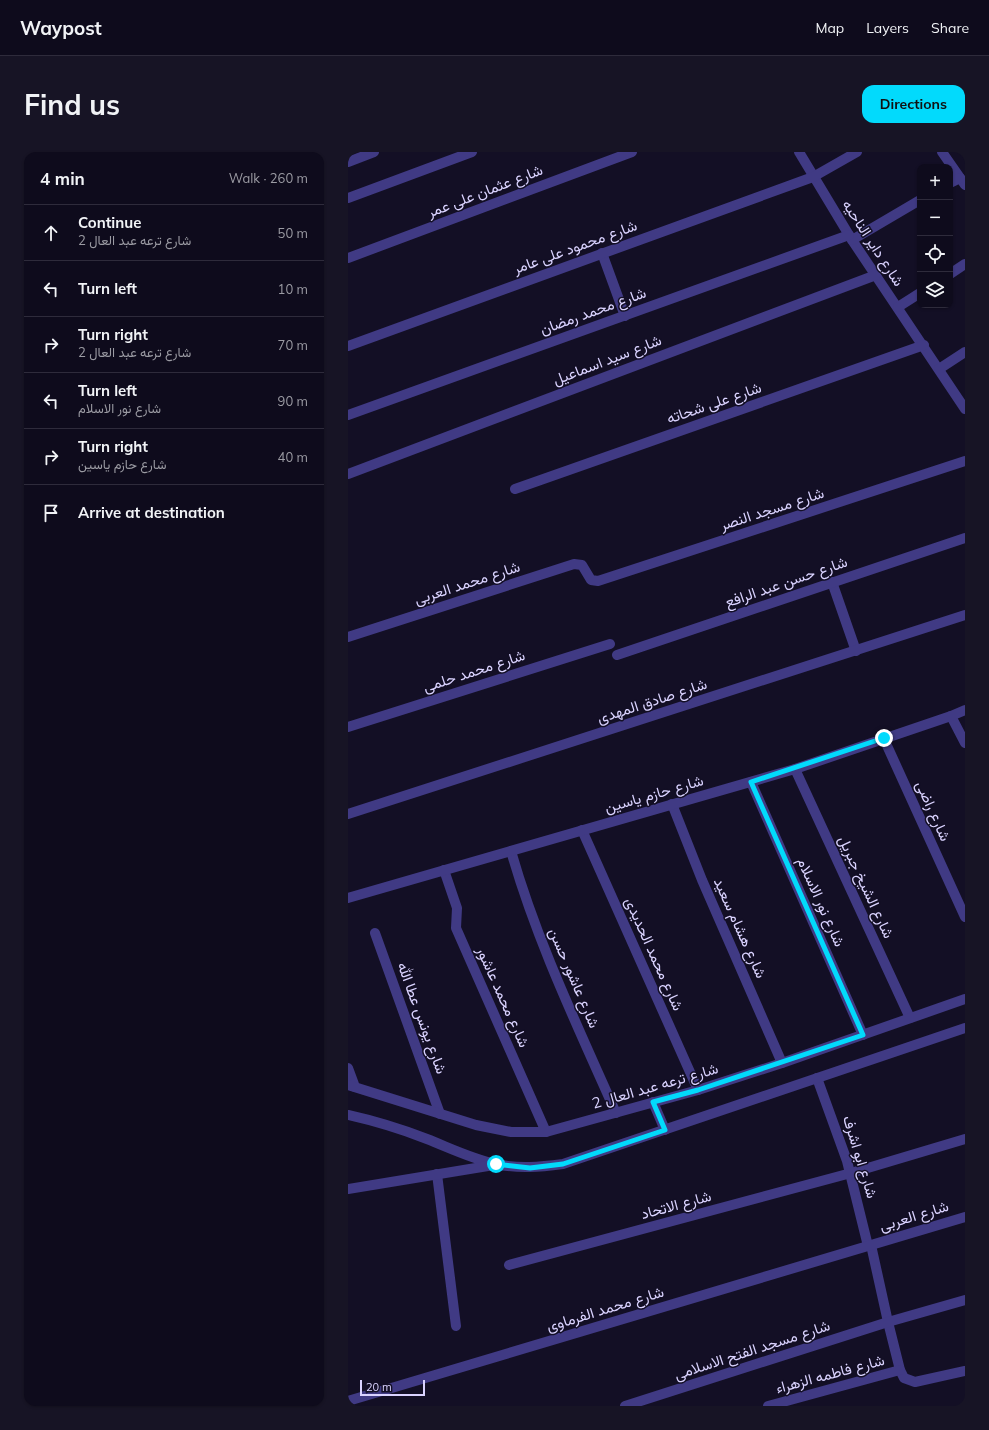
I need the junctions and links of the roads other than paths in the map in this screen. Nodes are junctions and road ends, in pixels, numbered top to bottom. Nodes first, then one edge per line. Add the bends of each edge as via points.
1 (374, 152) edge
2 (472, 152) edge
3 (632, 152) edge
4 (799, 152) edge
5 (857, 152) edge
6 (942, 152) edge
7 (348, 162) edge
8 (813, 177) junction
9 (962, 182) edge
10 (348, 198) edge
11 (917, 202) edge
12 (850, 237) junction
13 (602, 253) junction
14 (348, 258) edge
15 (965, 264) edge
16 (953, 272) edge
17 (876, 275) junction
18 (917, 295) edge
19 (898, 307) junction
20 (625, 316) junction
21 (924, 345) junction
22 (348, 346) edge
23 (965, 352) edge
24 (939, 369) junction
25 (965, 409) edge
26 (348, 415) edge
27 (965, 461) edge
28 (348, 474) edge
29 (515, 489) dead end
30 (965, 538) edge
31 (589, 577) joint
32 (832, 582) junction
33 (965, 615) edge
34 (348, 637) edge
35 (610, 644) dead end
36 (856, 651) junction
37 (617, 655) dead end
38 (965, 710) edge
39 (951, 716) junction
40 (348, 727) edge
41 (884, 738) junction
42 (965, 743) edge
43 (795, 769) junction
44 (751, 782) junction
45 (672, 804) junction
46 (348, 814) edge
47 (582, 830) junction
48 (511, 851) junction
49 (444, 870) junction
50 (348, 898) edge
51 (965, 917) edge
52 (375, 933) dead end
53 (965, 999) edge
54 (910, 1018) junction
55 (965, 1028) edge
56 (863, 1035) junction
57 (782, 1063) junction
58 (348, 1068) edge
59 (817, 1078) junction
60 (352, 1086) edge
61 (698, 1090) junction
62 (653, 1102) junction
63 (616, 1113) junction
64 (440, 1114) junction
65 (348, 1115) edge
66 (665, 1130) junction
67 (546, 1132) junction
68 (965, 1139) edge
69 (496, 1164) junction
70 (851, 1173) junction
71 (437, 1174) junction
72 (348, 1189) edge
73 (965, 1217) edge
74 (870, 1246) junction
75 (509, 1265) dead end
76 (965, 1300) edge
77 (888, 1322) junction
78 (456, 1326) dead end
79 (900, 1370) junction
80 (965, 1371) edge
81 (348, 1401) edge
82 (625, 1406) edge
83 (768, 1406) edge

1 - 7 street
2 - 10 street
3 - 14 street, شارع عثمان على عمر
4 - 8 street, شارع داير الناحيه
5 - 8 street, شارع محمود على عامر
6 - 9 street
8 - 12 street, شارع داير الناحيه
8 - 13 street, شارع محمود على عامر
11 - 12 street, شارع محمد رمضان
12 - 17 street, شارع داير الناحيه
12 - 20 street, شارع محمد رمضان
13 - 20 street
13 - 22 street, شارع محمود على عامر
15 - 16 street
17 - 19 street, شارع داير الناحيه
17 - 28 street, شارع سيد اسماعيل
18 - 19 street
19 - 21 street, شارع داير الناحيه
20 - 26 street, شارع محمد رمضان
21 - 24 street, شارع داير الناحيه
21 - 29 street, شارع على شحاته
23 - 24 street
24 - 25 street, شارع داير الناحيه
27 - 31 street, شارع مسجد النصر via 598,581
30 - 32 street, شارع حسن عبد الرافع
31 - 34 street, شارع محمد العربى via 582,565 574,564
32 - 36 street
32 - 37 street, شارع حسن عبد الرافع
33 - 36 street, شارع صادق المهدى
35 - 40 street, شارع محمد حلمى
36 - 46 street, شارع صادق المهدى
38 - 39 street, شارع حازم ياسين
39 - 41 street, شارع حازم ياسين
39 - 42 street
41 - 43 street, شارع حازم ياسين
41 - 51 street, شارع راضى
43 - 44 street, شارع حازم ياسين
43 - 54 street, شارع الشيخ جبريل
44 - 45 street, شارع حازم ياسين
44 - 56 street, شارع نور الاسلام
45 - 47 street, شارع حازم ياسين
45 - 57 street, شارع هشام سعيد via 702,880
47 - 48 street, شارع حازم ياسين
47 - 61 street, شارع محمد الحديدى
48 - 49 street, شارع حازم ياسين
48 - 63 street, شارع عاشور حسن via 538,935
49 - 50 street, شارع حازم ياسين
49 - 67 street, شارع محمد عاشور via 457,908 456,928
52 - 64 street, شارع يونس عطا الله
53 - 54 street, شارع ترعه عبد العال 2
54 - 56 street, شارع ترعه عبد العال 2
55 - 59 street
56 - 57 street, شارع ترعه عبد العال 2
57 - 61 street, شارع ترعه عبد العال 2
58 - 60 street
59 - 66 street
59 - 70 street, شارع ابو اشرف via 834,1119
60 - 64 street, شارع ترعه عبد العال 2
61 - 62 street, شارع ترعه عبد العال 2
62 - 63 street, شارع ترعه عبد العال 2
62 - 66 street
63 - 67 street, شارع ترعه عبد العال 2
64 - 67 street, شارع ترعه عبد العال 2 via 511,1132
65 - 69 street via 378,1122
66 - 69 street via 563,1164 530,1168
68 - 70 street, شارع الاتحاد
69 - 71 street
70 - 74 street, شارع ابو اشرف
70 - 75 street, شارع الاتحاد
71 - 72 street
71 - 78 street
73 - 74 street, شارع العربى
74 - 77 street, شارع ابو اشرف
74 - 81 street, شارع محمد الفرماوى
76 - 77 street, شارع مسجد الفتح الاسلامى
77 - 79 street, شارع ابو اشرف
77 - 82 street, شارع مسجد الفتح الاسلامى
79 - 80 street via 904,1378 915,1382
79 - 83 street, شارع فاطمه الزهراء

